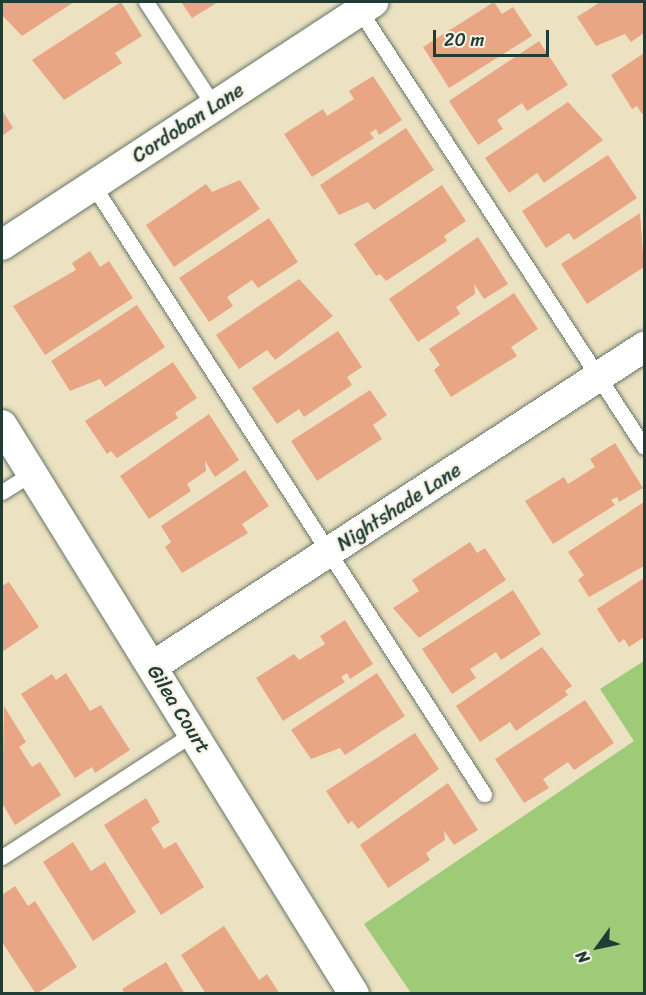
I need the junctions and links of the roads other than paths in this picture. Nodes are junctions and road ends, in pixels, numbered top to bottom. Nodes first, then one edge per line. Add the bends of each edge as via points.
1 (146, 2) edge
2 (367, 6) edge
3 (214, 106) junction
4 (93, 185) junction
5 (2, 245) edge
6 (645, 347) edge
7 (599, 376) junction
8 (2, 425) edge
9 (645, 447) edge
10 (32, 473) junction
11 (2, 492) edge
12 (329, 552) junction
13 (153, 666) junction
14 (194, 733) junction
15 (484, 794) dead end
16 (2, 857) edge
17 (354, 993) edge

1 - 3 lane
2 - 3 street, Cordoban Lane
2 - 7 lane
3 - 4 street, Cordoban Lane
4 - 5 street, Cordoban Lane
4 - 12 lane
6 - 7 street, Nightshade Lane
7 - 9 lane
7 - 12 street, Nightshade Lane
8 - 10 street, Gilea Court
10 - 11 lane
10 - 13 street, Gilea Court
12 - 13 street, Nightshade Lane
12 - 15 lane
13 - 14 street, Gilea Court
14 - 16 lane
14 - 17 street, Gilea Court

